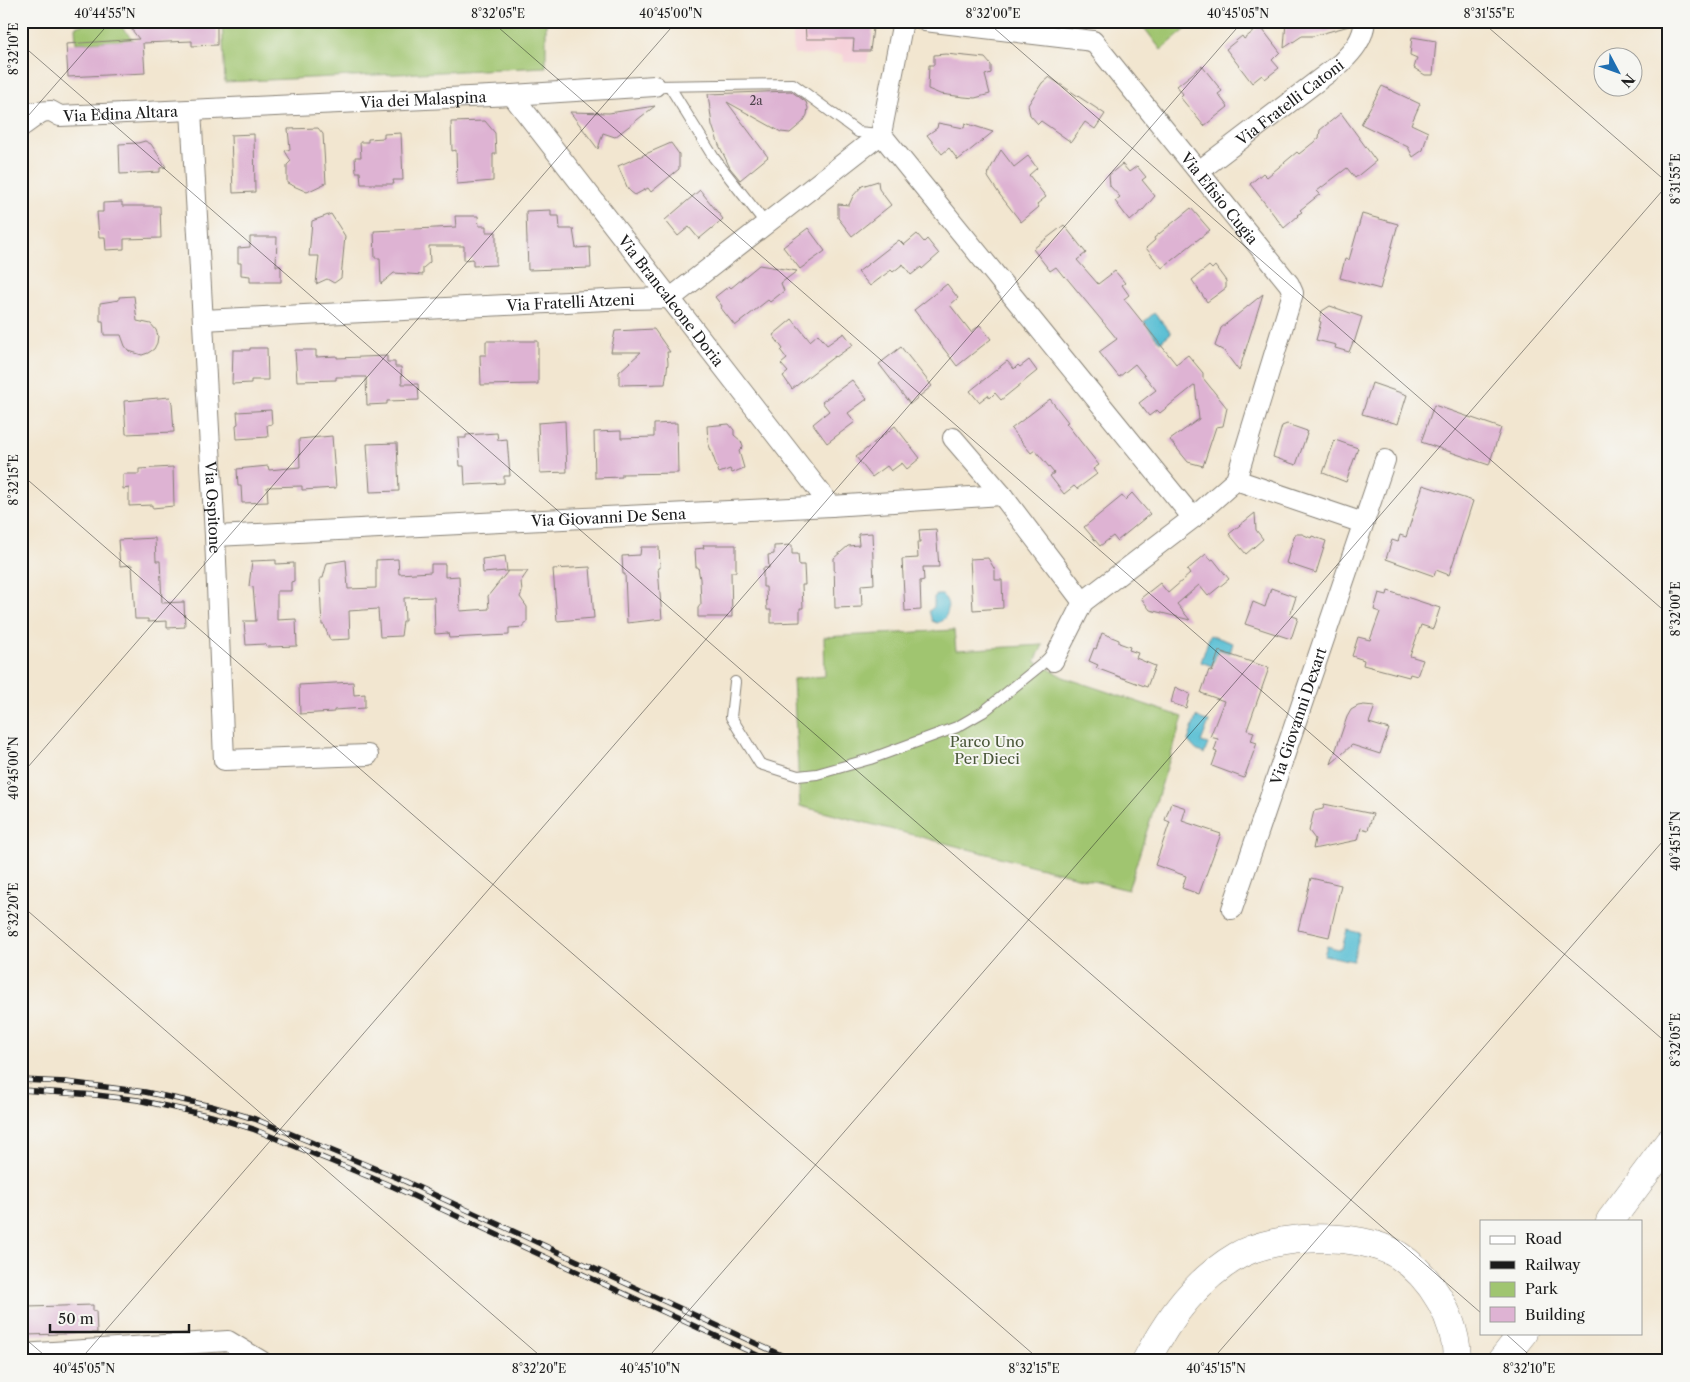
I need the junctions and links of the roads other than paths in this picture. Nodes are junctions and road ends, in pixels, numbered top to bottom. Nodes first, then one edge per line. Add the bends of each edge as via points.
1 (903, 21) edge
2 (925, 21) edge
3 (1365, 21) edge
4 (663, 87) junction
5 (512, 95) junction
6 (191, 110) junction
7 (51, 111) junction
8 (21, 113) edge
9 (21, 134) edge
10 (881, 134) junction
11 (1198, 170) junction
12 (766, 224) junction
13 (671, 298) junction
14 (203, 320) junction
15 (953, 438) dead end
16 (1385, 460) dead end
17 (1236, 480) junction
18 (1002, 495) junction
19 (831, 506) junction
20 (1194, 518) junction
21 (1363, 523) junction
22 (215, 536) junction
23 (1083, 602) junction
24 (1057, 653) joint
25 (735, 682) dead end
26 (368, 756) dead end
27 (1232, 910) dead end
28 (1669, 1142) edge
29 (1611, 1220) edge
30 (1522, 1334) edge
31 (21, 1354) edge
32 (261, 1361) edge
33 (1146, 1361) edge
34 (1457, 1361) edge
35 (1501, 1361) edge

1 - 10 street
2 - 11 street, Via Efisio Cugia via 1094,41
3 - 11 street, Via Fratelli Catoni via 1356,48 1341,63
4 - 5 street, Via dei Malaspina
4 - 10 lane via 794,84 858,132
4 - 12 lane
5 - 6 street, Via dei Malaspina
5 - 13 street, Via Brancaleone Doria
6 - 7 street, Via Edina Altara via 60,116
6 - 14 street, Via Ospitone
7 - 8 street, Via Edina Altara
7 - 9 lane
10 - 12 street
10 - 20 street
11 - 17 street, Via Efisio Cugia via 1293,293
12 - 13 street
13 - 14 street, Via Fratelli Atzeni
13 - 19 street, Via Brancaleone Doria
14 - 22 street, Via Ospitone
15 - 18 street
16 - 21 street, Via Giovanni Dexart
17 - 20 street
17 - 21 street
18 - 19 street, Via Giovanni De Sena
18 - 23 street
19 - 22 street, Via Giovanni De Sena
20 - 23 street
21 - 27 street, Via Giovanni Dexart
22 - 26 street, Via Ospitone via 224,760
23 - 24 street
24 - 25 lane via 983,712 957,726 870,759 798,776 760,764 731,717
28 - 29 main road
30 - 35 main road
31 - 32 street via 228,1341
33 - 34 main road via 1177,1309 1205,1280 1237,1256 1272,1243 1304,1238 1373,1245 1397,1255 1418,1271 1448,1316

